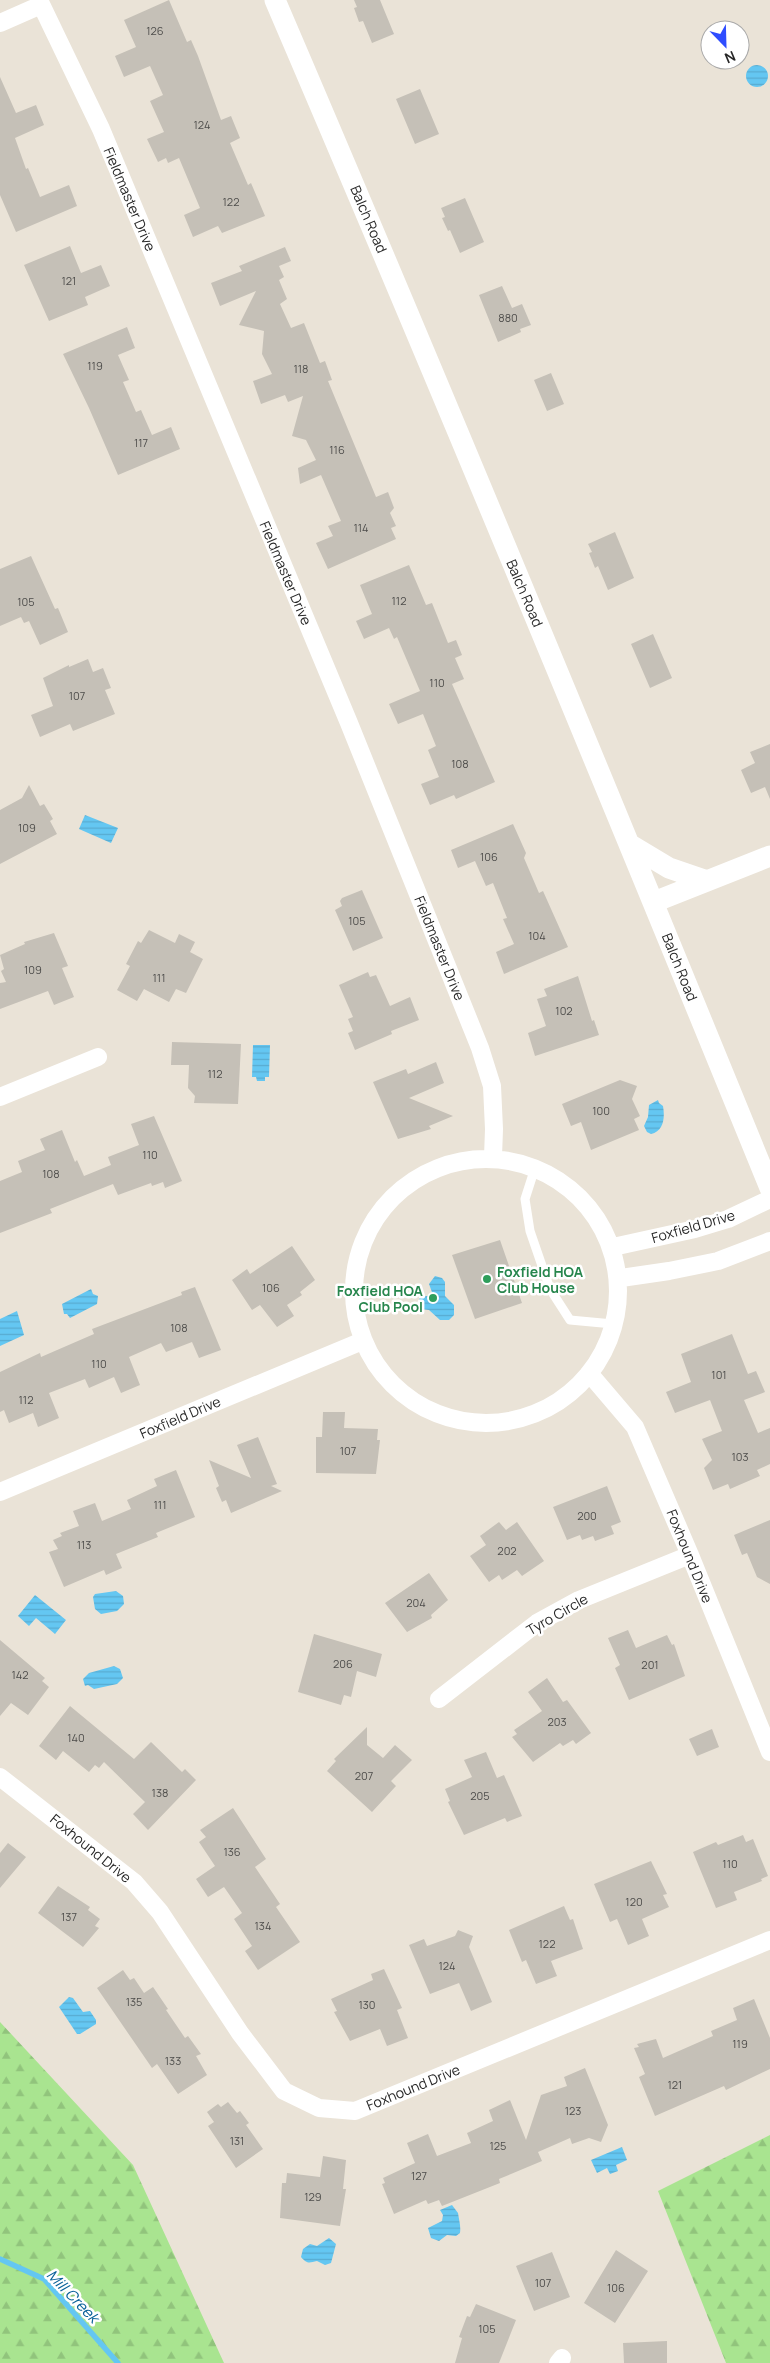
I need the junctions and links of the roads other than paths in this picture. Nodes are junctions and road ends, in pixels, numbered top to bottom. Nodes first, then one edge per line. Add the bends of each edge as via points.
1 (275, 0) edge
2 (40, 2) edge
3 (0, 23) edge
4 (629, 844) junction
5 (770, 856) edge
6 (707, 881) junction
7 (654, 902) junction
8 (98, 1057) dead end
9 (0, 1097) edge
10 (493, 1157) junction
11 (535, 1168) junction
12 (770, 1188) edge
13 (770, 1199) edge
14 (770, 1241) edge
15 (613, 1247) junction
16 (621, 1278) junction
17 (613, 1324) junction
18 (360, 1342) junction
19 (589, 1373) junction
20 (0, 1492) edge
21 (690, 1555) junction
22 (439, 1699) dead end
23 (770, 1752) edge
24 (0, 1777) edge
25 (770, 1940) edge

1 - 4 street, Balch Road
2 - 3 street
2 - 10 street, Fieldmaster Drive via 108,147 349,723 480,1048 492,1086
4 - 6 street via 669,868
4 - 7 street, Balch Road
5 - 6 street
6 - 7 street
7 - 12 street, Balch Road
8 - 9 street
10 - 11 street via 516,1160
10 - 18 street via 471,1158 437,1170 408,1187 372,1228 356,1268 354,1293
11 - 15 street via 558,1177 575,1191 592,1210
11 - 17 lane via 525,1199 530,1230 550,1289 570,1320
13 - 15 street, Foxfield Drive via 728,1219
14 - 16 street via 718,1261
15 - 16 street
16 - 17 street
17 - 19 street
18 - 19 street via 383,1378 405,1399 443,1417 476,1424 512,1421 538,1412 573,1390
18 - 20 street, Foxfield Drive
19 - 21 street, Foxhound Drive via 635,1427
21 - 22 street, Tyro Circle via 580,1600 537,1623
21 - 23 street, Foxhound Drive
24 - 25 street, Foxhound Drive via 134,1882 160,1912 240,2034 284,2091 319,2108 355,2111

